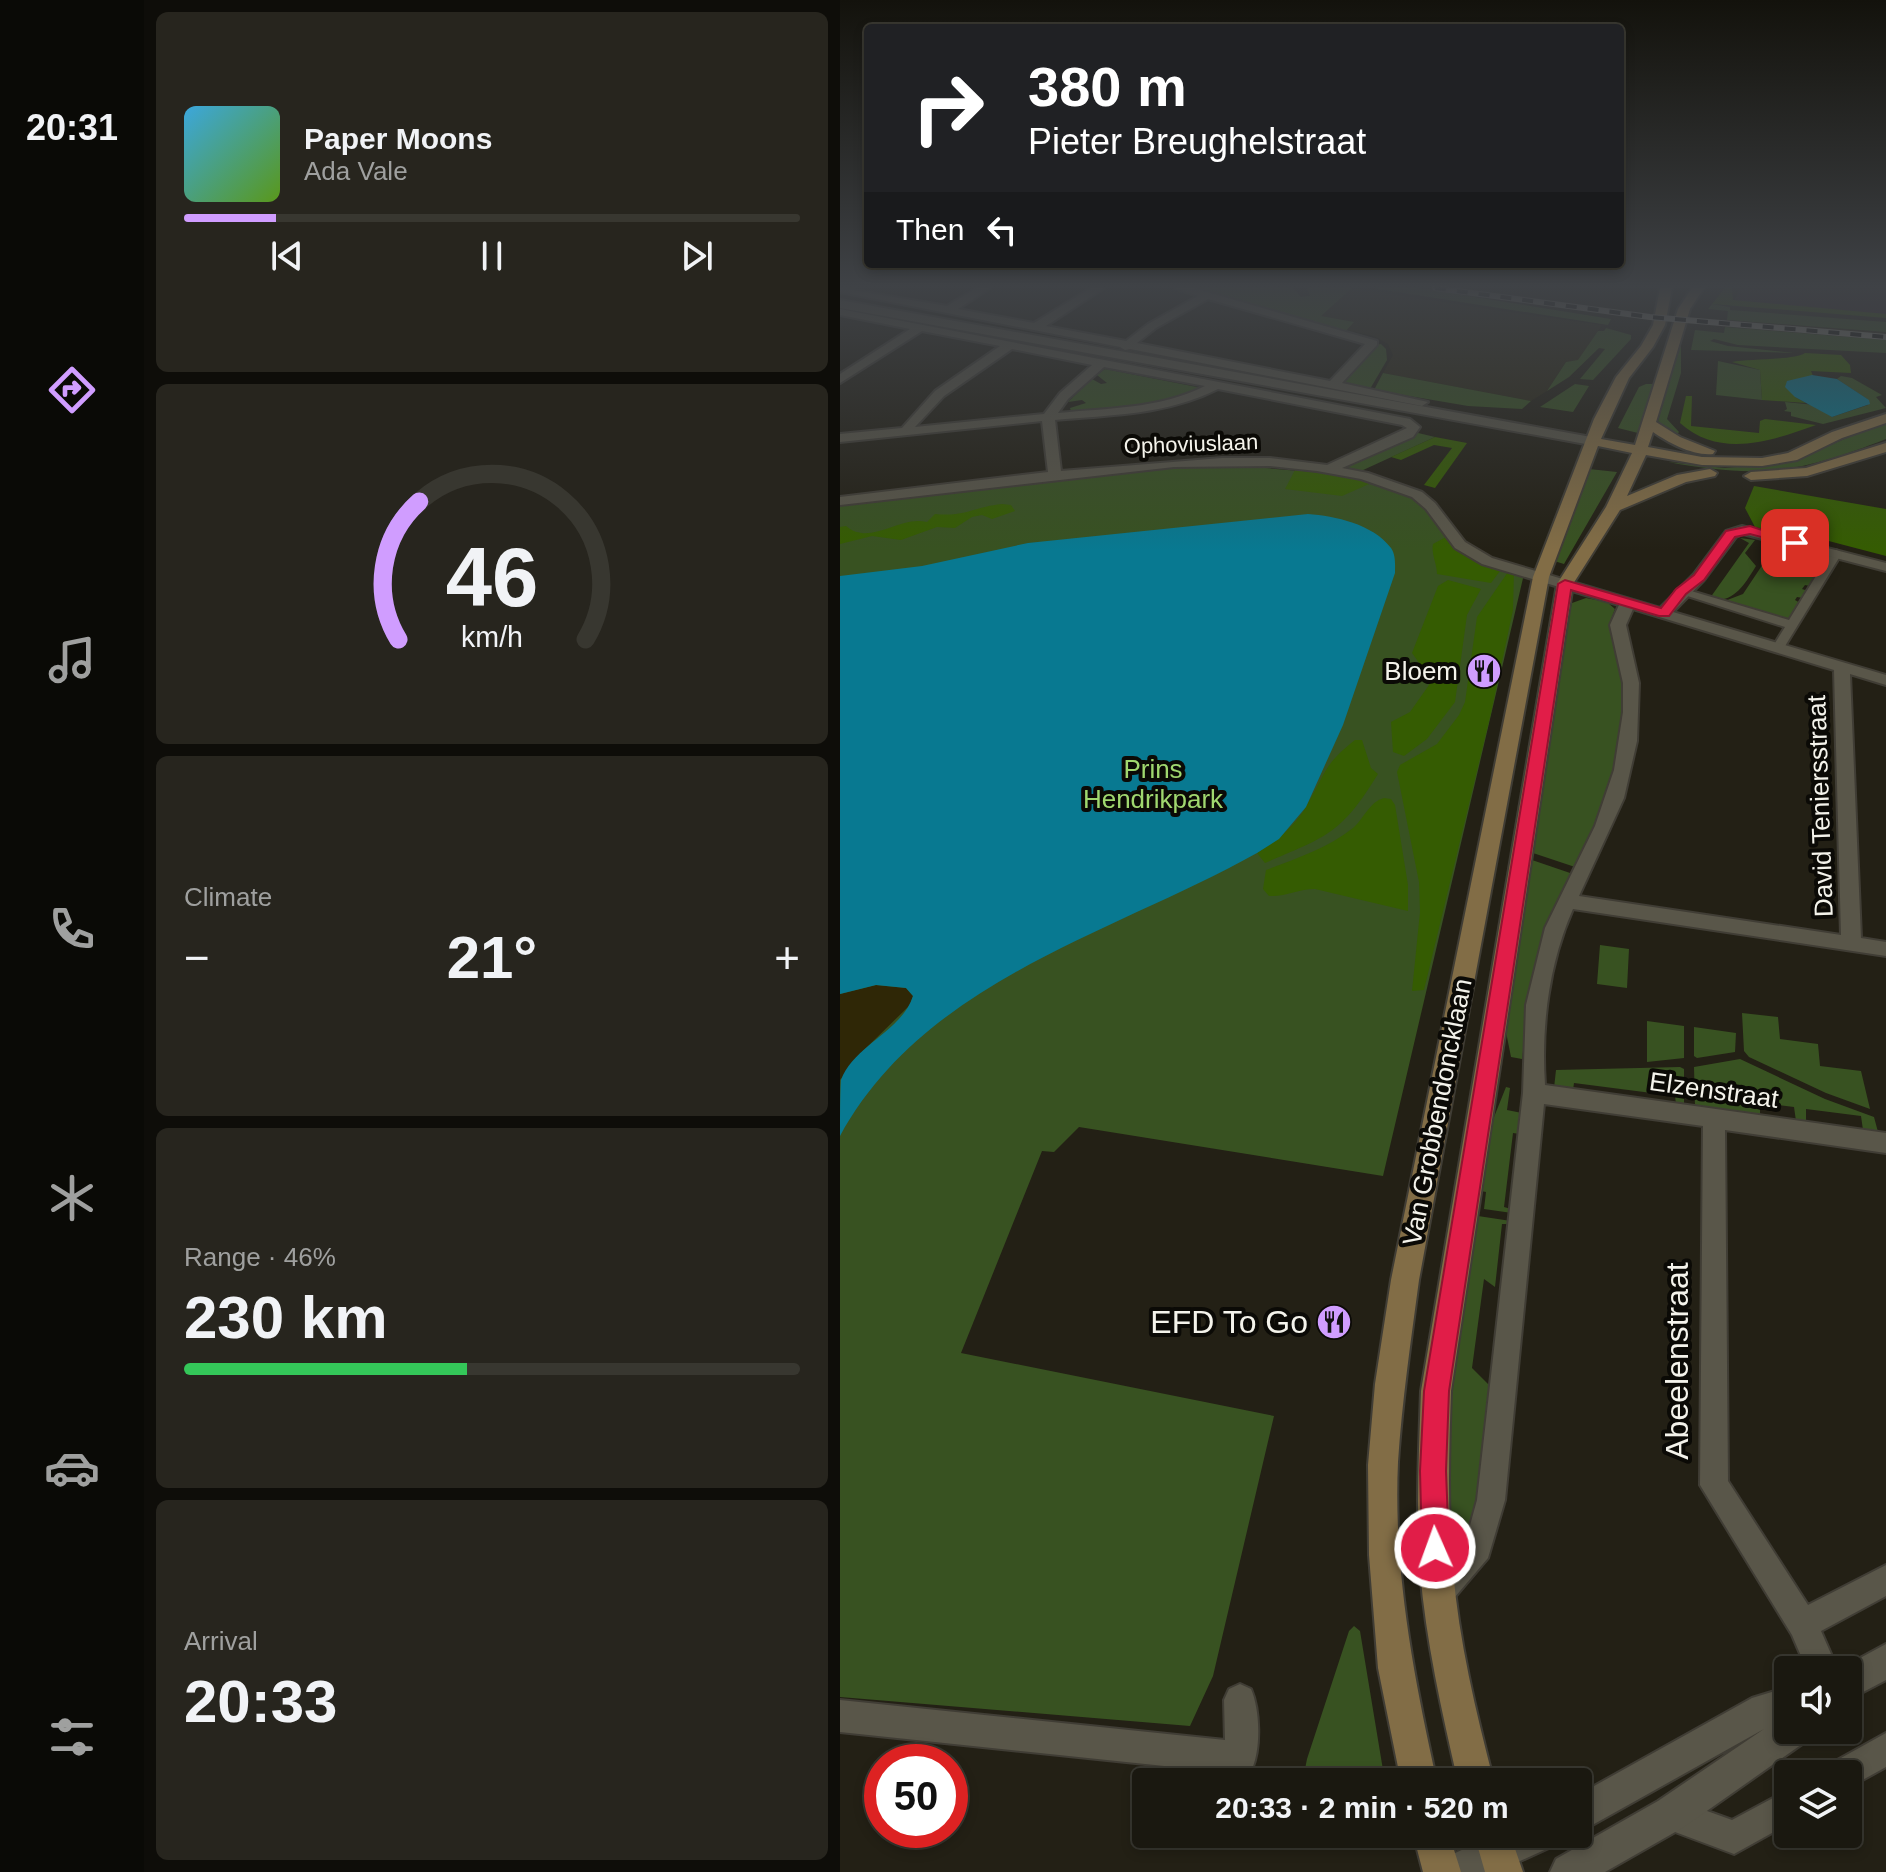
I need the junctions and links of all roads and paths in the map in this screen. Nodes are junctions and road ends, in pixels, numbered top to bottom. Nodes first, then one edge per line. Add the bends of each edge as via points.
1 (967, 375) edge
2 (1087, 375) edge
3 (1169, 375) edge
4 (1225, 375) edge
5 (1276, 375) edge
6 (1342, 375) edge
7 (1624, 375) edge
8 (1664, 375) edge
9 (1217, 385) junction
10 (1332, 386) junction
11 (1358, 401) junction
12 (1415, 409) junction
13 (1048, 417) junction
14 (1886, 418) edge
15 (1649, 423) junction
16 (906, 431) junction
17 (840, 438) edge
18 (1589, 447) junction
19 (1886, 447) edge
20 (1808, 448) junction
21 (1639, 456) junction
22 (1326, 470) junction
23 (1710, 473) junction
24 (1055, 476) junction
25 (840, 501) edge
26 (1614, 507) junction
27 (1836, 553) junction
28 (1886, 567) edge
29 (1553, 581) junction
30 (1681, 592) junction
31 (1628, 603) junction
32 (1664, 613) junction
33 (1792, 625) junction
34 (1778, 648) junction
35 (1842, 667) junction
36 (1886, 680) edge
37 (1567, 901) junction
38 (1851, 944) junction
39 (1886, 949) edge
40 (1534, 1093) junction
41 (1714, 1119) junction
42 (1886, 1143) edge
43 (1886, 1580) edge
44 (1439, 1594) junction
45 (1803, 1624) junction
46 (1817, 1656) edge
47 (1886, 1661) edge
48 (1862, 1675) edge
49 (1240, 1700) dead end
50 (1774, 1708) edge
51 (840, 1716) edge
52 (1774, 1743) edge
53 (1886, 1749) edge
54 (1862, 1763) edge
55 (1416, 1768) edge
56 (1473, 1768) edge
57 (1592, 1807) edge
58 (1671, 1814) junction
59 (1774, 1814) edge
60 (1435, 1848) edge
61 (1498, 1853) edge
62 (1442, 1872) edge
63 (1455, 1872) edge
64 (1569, 1872) edge

1 - 16 street via 924,409
2 - 13 street
3 - 9 street
4 - 11 street
5 - 10 street
6 - 10 street
7 - 18 main road, Van Grobbendoncklaan
8 - 15 main road, Van Grobbendoncklaan
9 - 13 street via 1177,403
9 - 22 street via 1414,427 1409,434
10 - 12 street via 1422,402
11 - 12 street
11 - 18 street via 1508,438
12 - 18 street
13 - 16 street
13 - 24 street
14 - 20 main road
15 - 20 main road via 1675,440 1714,452
15 - 21 main road, Van Grobbendoncklaan
16 - 17 street
18 - 21 main road
18 - 29 main road, Van Grobbendoncklaan
19 - 23 main road via 1807,472
20 - 21 main road via 1777,460 1735,463
21 - 23 main road
21 - 26 main road, Van Grobbendoncklaan
22 - 24 street, Ophoviuslaan via 1210,461
22 - 29 street, Ophoviuslaan via 1412,492 1440,515 1459,545 1487,561
23 - 26 main road via 1682,478
24 - 25 street, Ophoviuslaan
26 - 29 main road, Van Grobbendoncklaan
27 - 28 street
27 - 30 street via 1742,530 1731,534
27 - 33 street
29 - 31 street, Ophoviuslaan
29 - 44 main road, Van Grobbendoncklaan via 1436,1391 1433,1471
29 - 55 main road, Van Grobbendoncklaan via 1405,1280 1390,1384 1383,1465 1385,1555 1395,1668
30 - 32 street
30 - 33 street
31 - 32 street, Ophoviuslaan
31 - 37 street via 1618,625 1633,695 1625,767 1601,834
32 - 34 street, Ophoviuslaan
33 - 34 street
34 - 35 street, Ophoviuslaan
35 - 36 street, Ophoviuslaan
35 - 38 street, David Teniersstraat
37 - 38 street
37 - 40 street via 1547,953 1531,1061
38 - 39 street
40 - 41 street, Elzenstraat
40 - 44 street via 1491,1500 1478,1548
41 - 42 street, Elzenstraat
41 - 45 street, Abeelenstraat via 1714,1485
43 - 45 street
44 - 56 main road, Van Grobbendoncklaan
45 - 46 street, Abeelenstraat
47 - 48 street
49 - 51 street via 1241,1758
50 - 57 street
52 - 58 street
53 - 54 street
58 - 59 street via 1734,1837
58 - 64 street
60 - 62 main road
61 - 63 street

